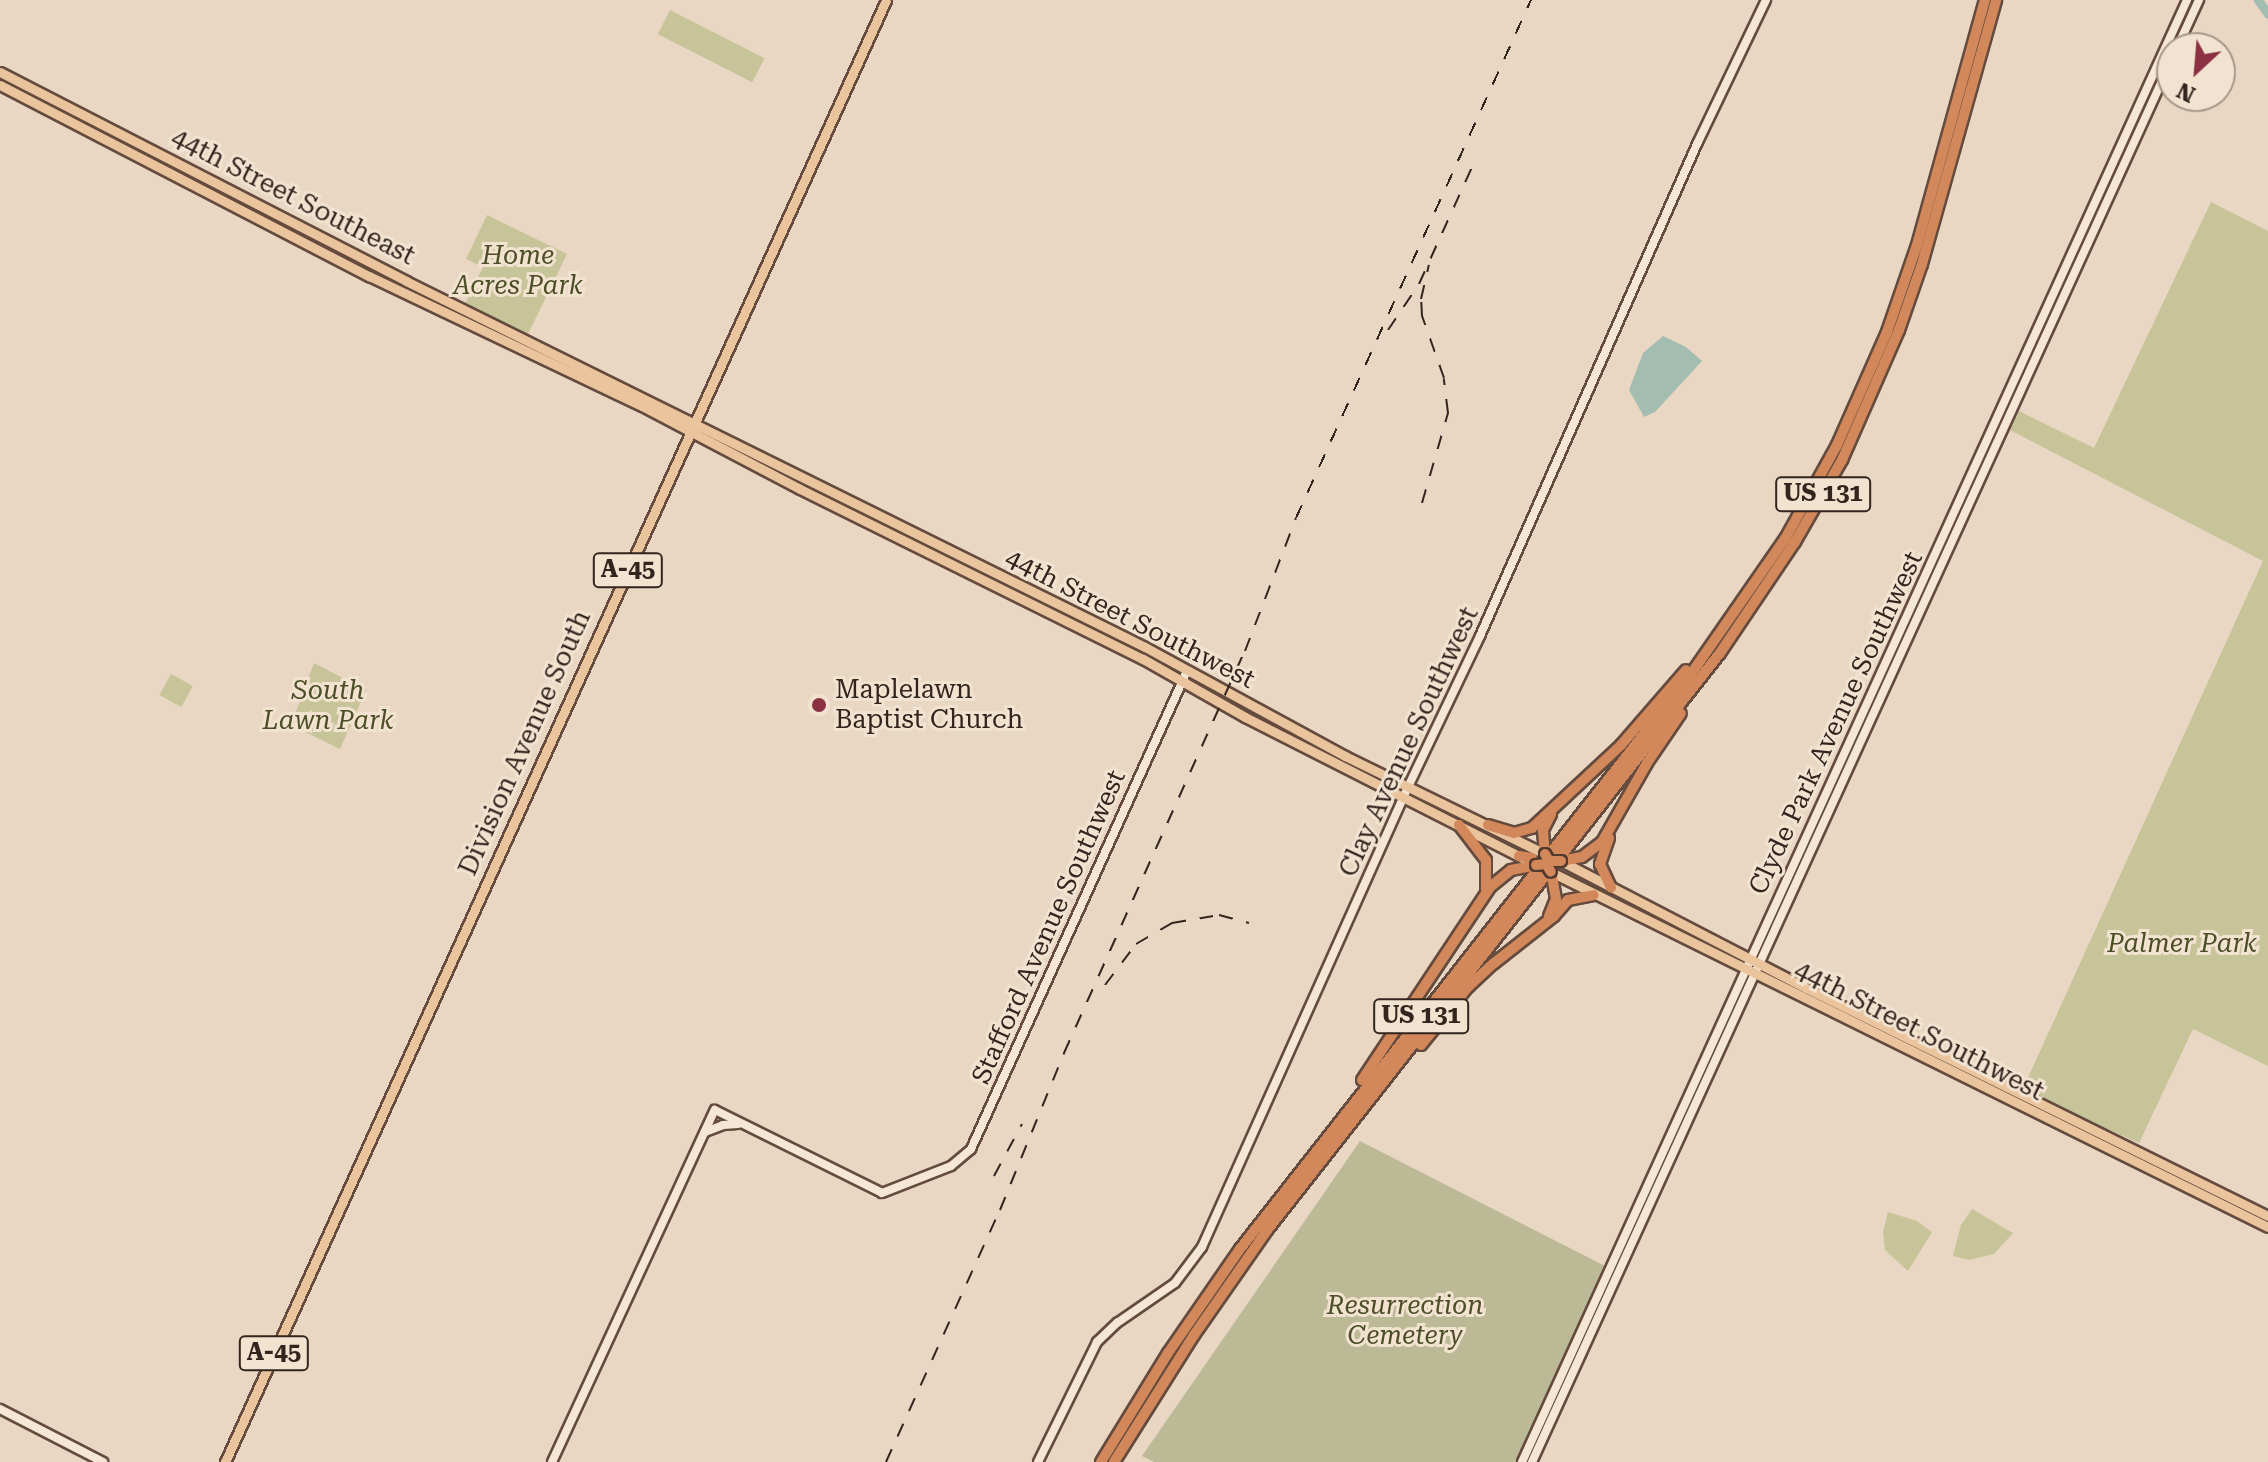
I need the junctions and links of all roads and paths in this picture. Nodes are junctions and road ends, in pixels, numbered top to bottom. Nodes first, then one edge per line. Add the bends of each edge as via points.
1 (886, 0) edge
2 (1766, 0) edge
3 (1985, 0) edge
4 (1996, 0) edge
5 (2187, 0) edge
6 (2199, 0) edge
7 (2184, 32) edge
8 (3, 74) edge
9 (1, 87) edge
10 (2156, 88) edge
11 (96, 121) junction
12 (2136, 125) junction
13 (81, 126) junction
14 (138, 142) junction
15 (121, 146) junction
16 (212, 180) junction
17 (194, 183) junction
18 (2081, 247) junction
19 (406, 281) junction
20 (391, 287) junction
21 (427, 291) junction
22 (412, 297) junction
23 (2020, 369) junction
24 (2029, 373) junction
25 (693, 428) junction
26 (818, 485) junction
27 (800, 489) junction
28 (845, 498) junction
29 (832, 505) junction
30 (870, 511) junction
31 (853, 516) junction
32 (1014, 595) junction
33 (1042, 597) junction
34 (1757, 603) junction
35 (1728, 625) junction
36 (1889, 655) junction
37 (1187, 671) junction
38 (1889, 679) junction
39 (1182, 681) junction
40 (1406, 792) junction
41 (1565, 798) junction
42 (1621, 812) junction
43 (1459, 825) junction
44 (1488, 825) junction
45 (1545, 862) junction
46 (1611, 888) junction
47 (1594, 895) junction
48 (1479, 902) junction
49 (1619, 907) junction
50 (1664, 916) junction
51 (1548, 920) junction
52 (1659, 926) junction
53 (1690, 929) junction
54 (1752, 966) junction
55 (741, 1124) junction
56 (704, 1133) junction
57 (1333, 1146) junction
58 (1300, 1171) junction
59 (2268, 1216) edge
60 (2268, 1227) edge
61 (0, 1409) edge
62 (103, 1462) edge
63 (225, 1462) edge
64 (552, 1462) edge
65 (1038, 1462) edge
66 (1101, 1462) edge
67 (1114, 1462) edge
68 (1522, 1462) edge
69 (1532, 1462) edge

1 - 25 main road, Division Avenue South / A-45
2 - 40 main road, Clay Avenue Southwest
3 - 35 highway, US 131 via 1917,245 1875,361 1812,493
4 - 34 highway, US 131 via 1922,264 1886,363 1823,495
5 - 12 main road, Clyde Park Avenue Southwest
6 - 7 main road
8 - 9 main road
8 - 11 main road, 44th Street Southeast
9 - 13 main road, 44th Street Southeast
10 - 12 main road, Clyde Park Avenue Southwest
11 - 13 main road
11 - 14 main road, 44th Street Southeast
12 - 18 main road, Clyde Park Avenue Southwest
13 - 15 main road, 44th Street Southeast
14 - 15 main road
14 - 16 main road, 44th Street Southeast
15 - 17 main road, 44th Street Southeast
16 - 17 main road
16 - 19 main road, 44th Street Southeast
17 - 20 main road, 44th Street Southeast
18 - 23 main road, Clyde Park Avenue Southwest
18 - 24 main road, Clyde Park Avenue Southwest
19 - 20 main road
19 - 21 main road, 44th Street Southeast
20 - 22 main road, 44th Street Southeast
21 - 22 main road
21 - 25 main road, 44th Street Southeast
22 - 25 main road, 44th Street Southeast
23 - 24 main road
23 - 36 main road, Clyde Park Avenue Southwest
24 - 38 main road, Clyde Park Avenue Southwest
25 - 26 main road, 44th Street Southwest
25 - 27 main road, 44th Street Southwest
25 - 63 main road, Division Avenue South / A-45
26 - 27 main road
26 - 28 main road, 44th Street Southwest
27 - 29 main road, 44th Street Southwest
28 - 29 main road
28 - 30 main road, 44th Street Southwest
29 - 31 main road, 44th Street Southwest
30 - 31 main road
30 - 33 main road, 44th Street Southwest
31 - 32 main road, 44th Street Southwest
32 - 33 main road via 1037,601
32 - 39 main road, 44th Street Southwest
33 - 37 main road, 44th Street Southwest
34 - 42 highway via 1651,756
34 - 57 highway, US 131
35 - 41 highway
35 - 58 highway, US 131
36 - 38 main road via 1884,675
36 - 54 main road, Clyde Park Avenue Southwest
37 - 39 main road, Stafford Avenue Southwest
37 - 40 main road, 44th Street Southwest
38 - 54 main road, Clyde Park Avenue Southwest
39 - 40 main road, 44th Street Southwest
39 - 55 main road, Stafford Avenue Southwest via 976,1140 958,1162 895,1191 875,1191
40 - 43 main road, 44th Street Southwest
40 - 44 main road, 44th Street Southwest
40 - 65 main road, Clay Avenue Southwest via 1197,1256 1166,1292 1125,1316 1101,1338
41 - 44 highway via 1524,832
41 - 45 highway via 1544,826
42 - 45 highway via 1588,854
42 - 46 highway via 1600,857
43 - 45 main road, 44th Street Southwest
43 - 48 highway via 1487,865 1487,886
44 - 45 main road, 44th Street Southwest
45 - 46 main road, 44th Street Southwest
45 - 47 main road, 44th Street Southwest
45 - 48 highway via 1501,876
45 - 51 highway via 1556,899
46 - 50 main road, 44th Street Southwest
47 - 49 main road, 44th Street Southwest
47 - 51 highway via 1568,900
48 - 58 highway
49 - 50 main road
49 - 52 main road, 44th Street Southwest
50 - 53 main road, 44th Street Southwest
51 - 57 highway via 1473,982
52 - 53 main road
52 - 54 main road, 44th Street Southwest
53 - 54 main road, 44th Street Southwest
54 - 59 main road, 44th Street Southwest
54 - 60 main road, 44th Street Southwest
54 - 68 main road, Clyde Park Avenue Southwest
54 - 69 main road, Clyde Park Avenue Southwest
55 - 56 main road
55 - 56 main road, Stafford Avenue Southwest via 715,1110
56 - 64 main road
57 - 67 highway, US 131 via 1223,1292
58 - 66 highway, US 131 via 1208,1295
61 - 62 main road

